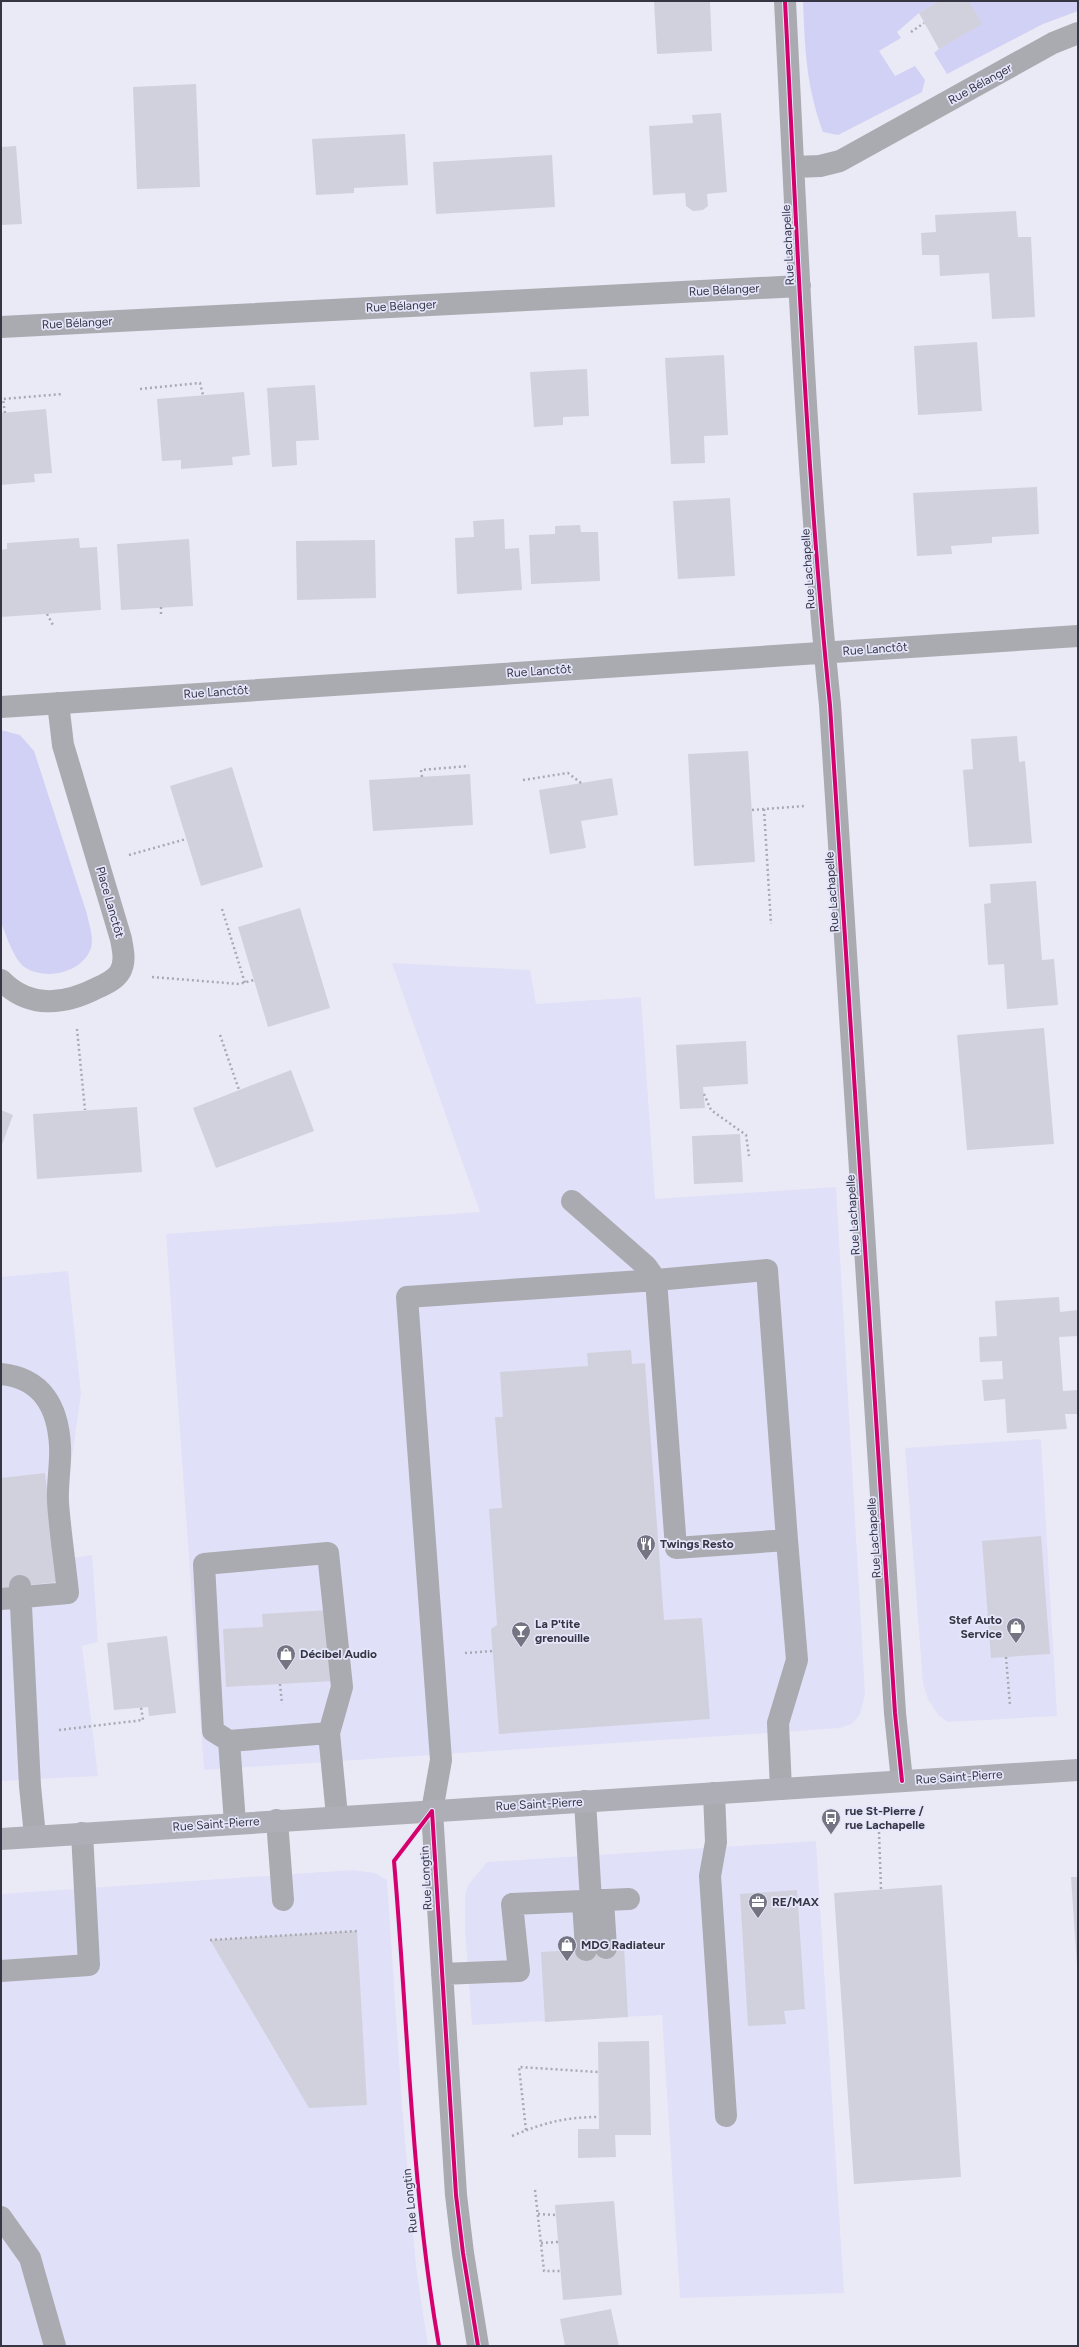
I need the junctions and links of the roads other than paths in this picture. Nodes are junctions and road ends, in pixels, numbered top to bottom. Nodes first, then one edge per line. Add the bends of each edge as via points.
1 (786, 1) edge
2 (1078, 33) edge
3 (794, 167) junction
4 (800, 286) junction
5 (1, 327) edge
6 (1078, 636) edge
7 (825, 653) junction
8 (58, 703) junction
9 (1, 707) edge
10 (1, 980) edge
11 (572, 1201) dead end
12 (656, 1280) junction
13 (1, 1374) edge
14 (787, 1540) junction
15 (14, 1594) edge
16 (329, 1733) junction
17 (229, 1741) junction
18 (1078, 1770) edge
19 (902, 1781) junction
20 (781, 1789) junction
21 (714, 1793) junction
22 (585, 1801) junction
23 (432, 1812) junction
24 (337, 1816) junction
25 (277, 1820) junction
26 (234, 1823) junction
27 (82, 1833) junction
28 (35, 1836) junction
29 (1, 1839) edge
30 (629, 1899) dead end
31 (283, 1900) dead end
32 (592, 1901) junction
33 (596, 1949) dead end
34 (1, 1971) edge
35 (442, 1974) junction
36 (726, 2116) dead end
37 (1, 2216) edge
38 (55, 2346) edge
39 (478, 2346) edge

1 - 3 street, Rue Lachapelle
2 - 3 street, Rue Bélanger via 1053,43 840,161 820,166
3 - 4 street, Rue Lachapelle
4 - 5 street, Rue Bélanger
4 - 7 street, Rue Lachapelle
6 - 7 street, Rue Lanctôt
7 - 8 street, Rue Lanctôt
7 - 19 street, Rue Lachapelle via 837,804 895,1713
8 - 9 street, Rue Lanctôt
8 - 10 street, Place Lanctôt via 63,745 121,939 124,961 119,974 111,981 74,997 49,1002 30,999 13,992
11 - 12 street via 646,1266
12 - 14 street via 676,1548
12 - 14 street via 767,1270
12 - 23 street, Rue Longtin via 407,1297 441,1760
13 - 15 street via 29,1381 40,1389 53,1411 60,1445 58,1500 68,1593
14 - 20 street via 797,1660 778,1723
15 - 28 street
16 - 17 street
16 - 17 street via 342,1687 328,1553 204,1564 213,1731
16 - 24 street
17 - 26 street
18 - 19 main road, Rue Saint-Pierre
19 - 20 main road, Rue Saint-Pierre
20 - 21 main road, Rue Saint-Pierre
21 - 22 main road, Rue Saint-Pierre
21 - 36 street via 716,1842 710,1876
22 - 23 main road, Rue Saint-Pierre
22 - 32 street
23 - 24 main road, Rue Saint-Pierre
23 - 35 street, Rue Longtin
24 - 25 main road, Rue Saint-Pierre
25 - 26 main road, Rue Saint-Pierre
25 - 31 street
26 - 27 main road, Rue Saint-Pierre
27 - 28 main road, Rue Saint-Pierre
27 - 34 street via 89,1965
28 - 29 main road, Rue Saint-Pierre
30 - 32 street
32 - 33 street
32 - 35 street via 512,1904 519,1971
35 - 39 street, Rue Longtin via 459,2223
37 - 38 street via 30,2258

